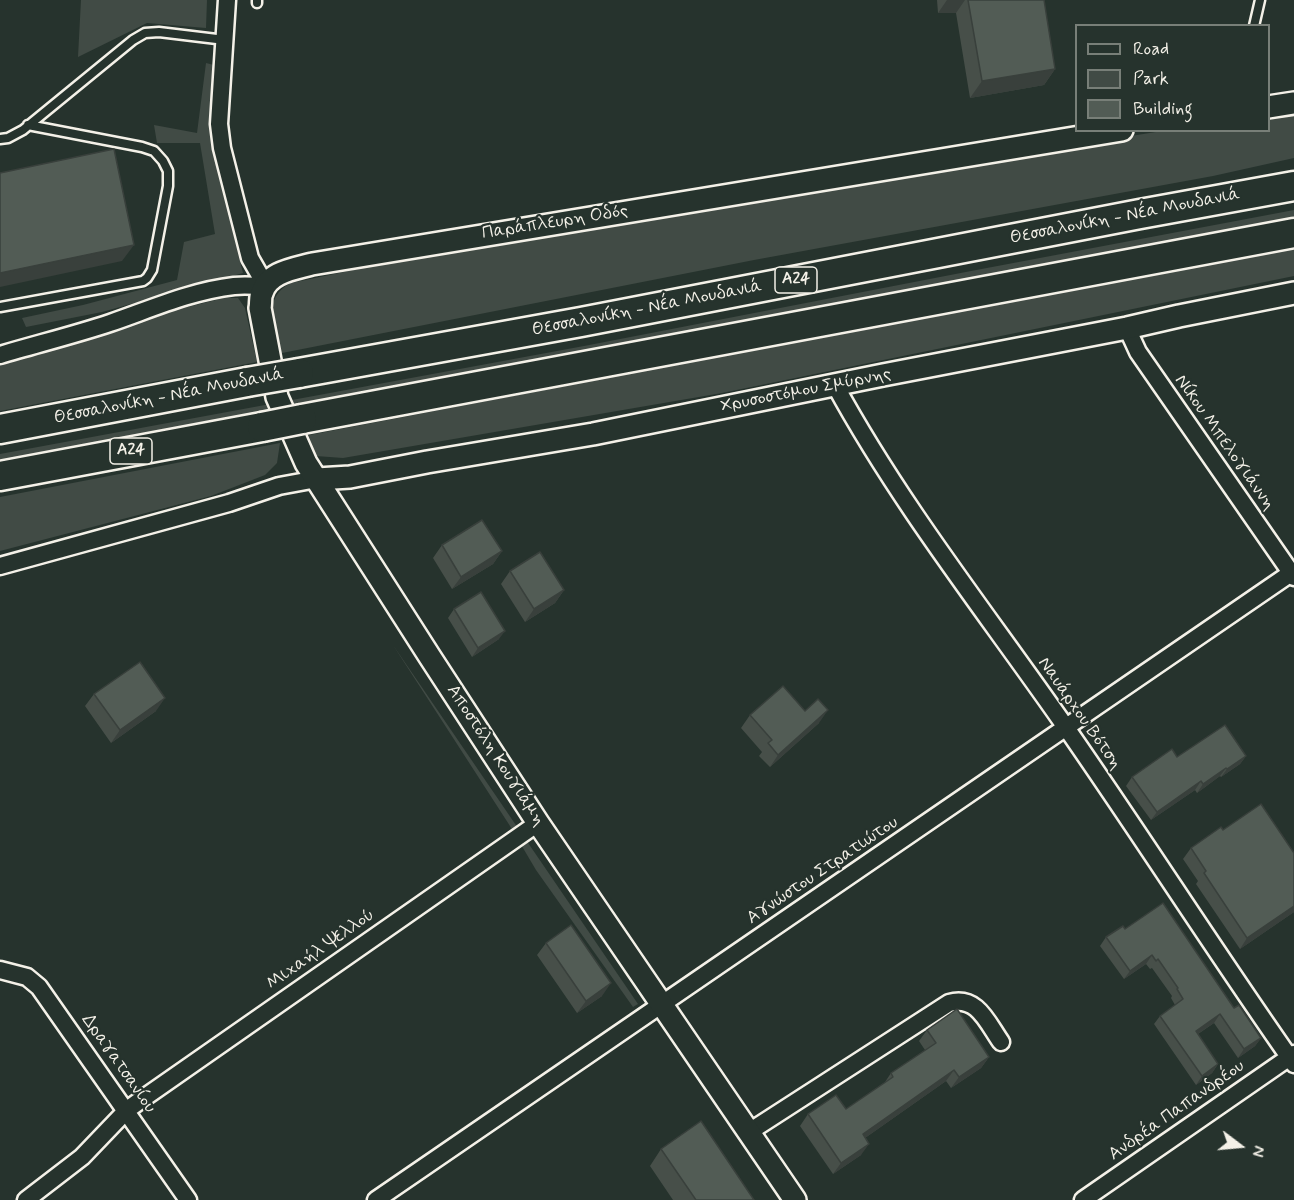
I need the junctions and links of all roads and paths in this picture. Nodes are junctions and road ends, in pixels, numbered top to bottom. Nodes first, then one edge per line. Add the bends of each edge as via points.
1 (227, 0) edge
2 (1260, 0) edge
3 (1254, 24) edge
4 (225, 40) junction
5 (1294, 103) edge
6 (1270, 107) edge
7 (28, 125) junction
8 (1110, 132) edge
9 (0, 139) edge
10 (1294, 186) edge
11 (1294, 233) edge
12 (266, 285) junction
13 (1294, 292) edge
14 (0, 307) edge
15 (1127, 328) junction
16 (0, 355) edge
17 (835, 385) junction
18 (0, 429) edge
19 (0, 476) edge
20 (350, 477) junction
21 (317, 479) junction
22 (342, 519) junction
23 (0, 566) edge
24 (1292, 575) edge
25 (1066, 728) junction
26 (538, 823) junction
27 (0, 970) edge
28 (662, 1004) junction
29 (1001, 1042) dead end
30 (1292, 1058) edge
31 (127, 1110) junction
32 (749, 1132) junction
33 (26, 1200) edge
34 (188, 1200) edge
35 (376, 1200) edge
36 (795, 1200) edge
37 (1083, 1200) edge

1 - 4 street
2 - 3 lane
4 - 7 lane via 145,33
4 - 12 street via 219,124 222,148 250,258
5 - 6 street
7 - 9 lane
7 - 14 lane via 154,151 164,161 168,186 152,270 143,281
8 - 12 street, Παράπλευρη Οδός via 323,262 276,275
10 - 18 highway, Θεσσαλονίκη - Νέα Μουδανιά / Α24, bridge
11 - 19 highway, Α24, bridge
12 - 16 street, Παράπλευρη Οδός via 200,292
12 - 21 street, Αποστόλη Κουγιάμη via 260,308 277,397
13 - 15 street, Χρυσοστόμου Σμύρνης
15 - 17 street, Χρυσοστόμου Σμύρνης
15 - 24 street, Νίκου Μπελογιάννη via 1138,352
17 - 20 street, Χρυσοστόμου Σμύρνης via 593,434
17 - 25 street, Ναυάρχου Βότση via 895,486
20 - 21 street, Χρυσοστόμου Σμύρνης
20 - 22 street
21 - 22 street, Αποστόλη Κουγιάμη
21 - 23 street via 279,486
22 - 26 street, Αποστόλη Κουγιάμη
24 - 25 street, Αγνώστου Στρατιώτου
25 - 28 street, Αγνώστου Στρατιώτου
25 - 30 street, Ναυάρχου Βότση
26 - 28 street, Αποστόλη Κουγιάμη
26 - 31 street, Μιχαήλ Ψελλού
27 - 31 street, Δραγατσανίου via 27,977 39,987
28 - 32 street, Αποστόλη Κουγιάμη
28 - 35 street, Αγνώστου Στρατιώτου
29 - 32 street via 972,1004 949,1003
30 - 37 street, Ανδρέα Παπανδρέου
31 - 33 street, Μιχαήλ Ψελλού via 82,1157
31 - 34 street, Δραγατσανίου
32 - 36 street, Αποστόλη Κουγιάμη

